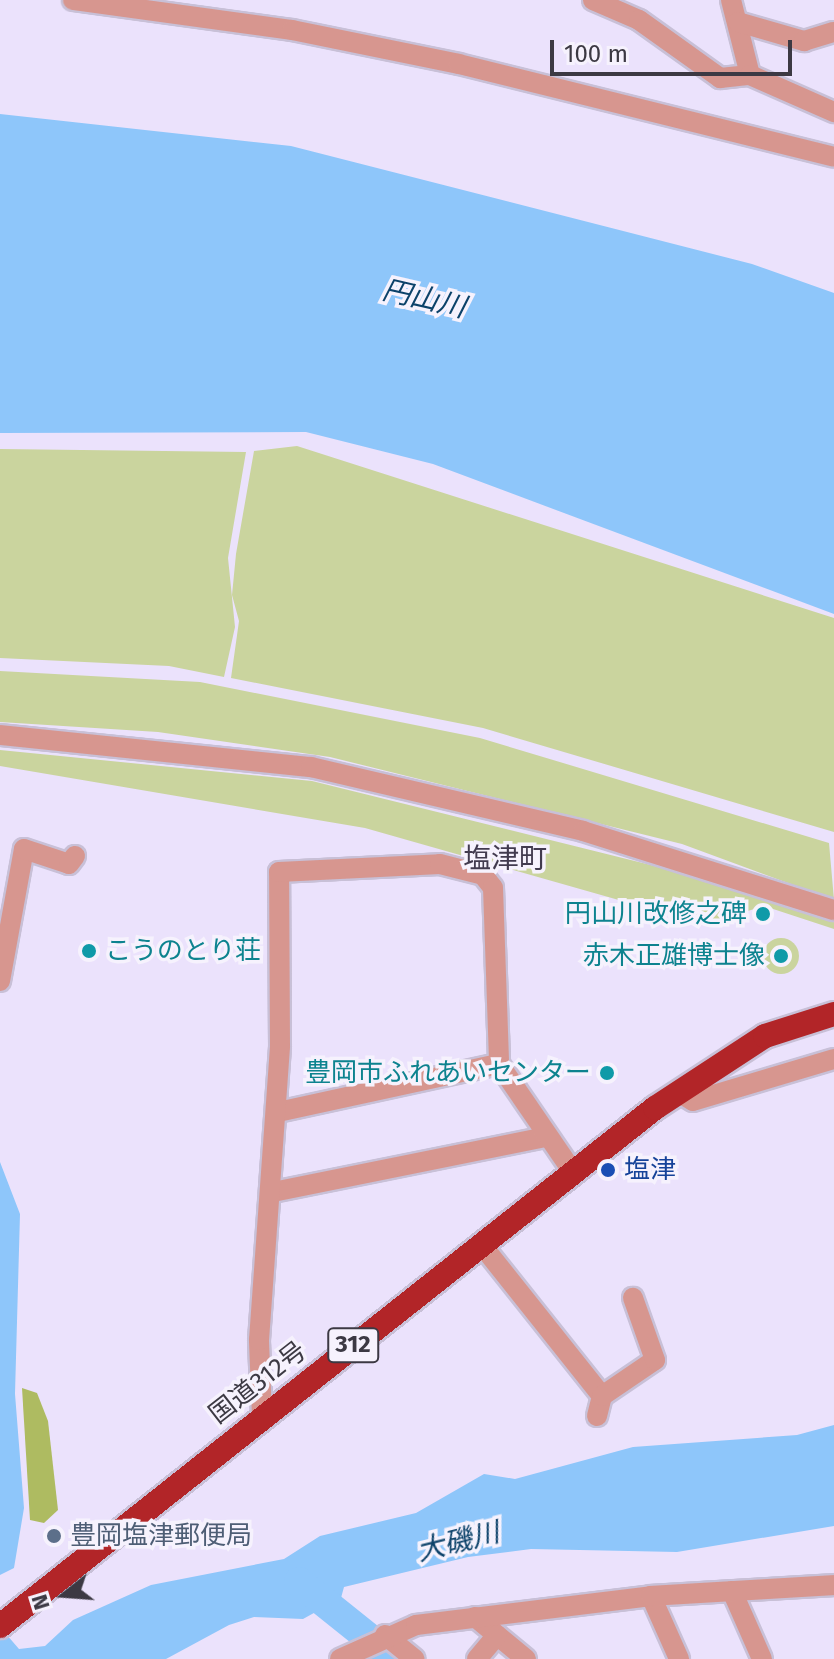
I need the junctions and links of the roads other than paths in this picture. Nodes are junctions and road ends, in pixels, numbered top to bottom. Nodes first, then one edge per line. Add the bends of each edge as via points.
1 (73, 0) edge
2 (593, 0) edge
3 (731, 0) edge
4 (738, 22) junction
5 (834, 32) edge
6 (750, 75) junction
7 (834, 112) edge
8 (834, 157) edge
9 (0, 735) edge
10 (75, 856) dead end
11 (834, 910) edge
12 (0, 981) edge
13 (834, 1014) edge
14 (834, 1027) edge
15 (834, 1059) edge
16 (499, 1064) junction
17 (706, 1073) junction
18 (678, 1092) junction
19 (278, 1112) junction
20 (546, 1137) junction
21 (573, 1172) junction
22 (273, 1192) junction
23 (481, 1244) junction
24 (633, 1298) dead end
25 (262, 1416) junction
26 (834, 1585) edge
27 (732, 1591) junction
28 (651, 1596) junction
29 (475, 1617) junction
30 (2, 1624) edge
31 (385, 1635) junction
32 (497, 1635) junction
33 (348, 1654) edge
34 (415, 1659) edge
35 (477, 1659) edge
36 (526, 1659) edge
37 (679, 1659) edge
38 (762, 1659) edge

1 - 8 street via 277,28 459,64
2 - 6 street via 639,20 720,78
3 - 4 street
4 - 5 street via 804,41
4 - 6 street
6 - 7 street
9 - 11 street via 115,741 326,770 583,831
10 - 12 street via 69,864 24,849
13 - 17 highway, 国道312号 / 312 via 765,1036
14 - 17 highway, 国道312号 / 312
15 - 18 street via 693,1101
16 - 19 street
16 - 19 street via 493,888 483,875 440,864 286,869 277,879
16 - 20 street
17 - 18 highway, 国道312号 / 312
18 - 21 highway, 国道312号 / 312
19 - 22 street
20 - 21 street
20 - 22 street
21 - 23 highway, 国道312号 / 312
22 - 25 street via 259,1340
23 - 24 street via 600,1406 655,1360
23 - 25 highway, 国道312号 / 312
25 - 30 highway, 国道312号 / 312
26 - 27 street
27 - 28 street
27 - 38 street
28 - 29 street
28 - 37 street
29 - 31 street
29 - 32 street
31 - 33 street
31 - 34 street
32 - 35 street
32 - 36 street

